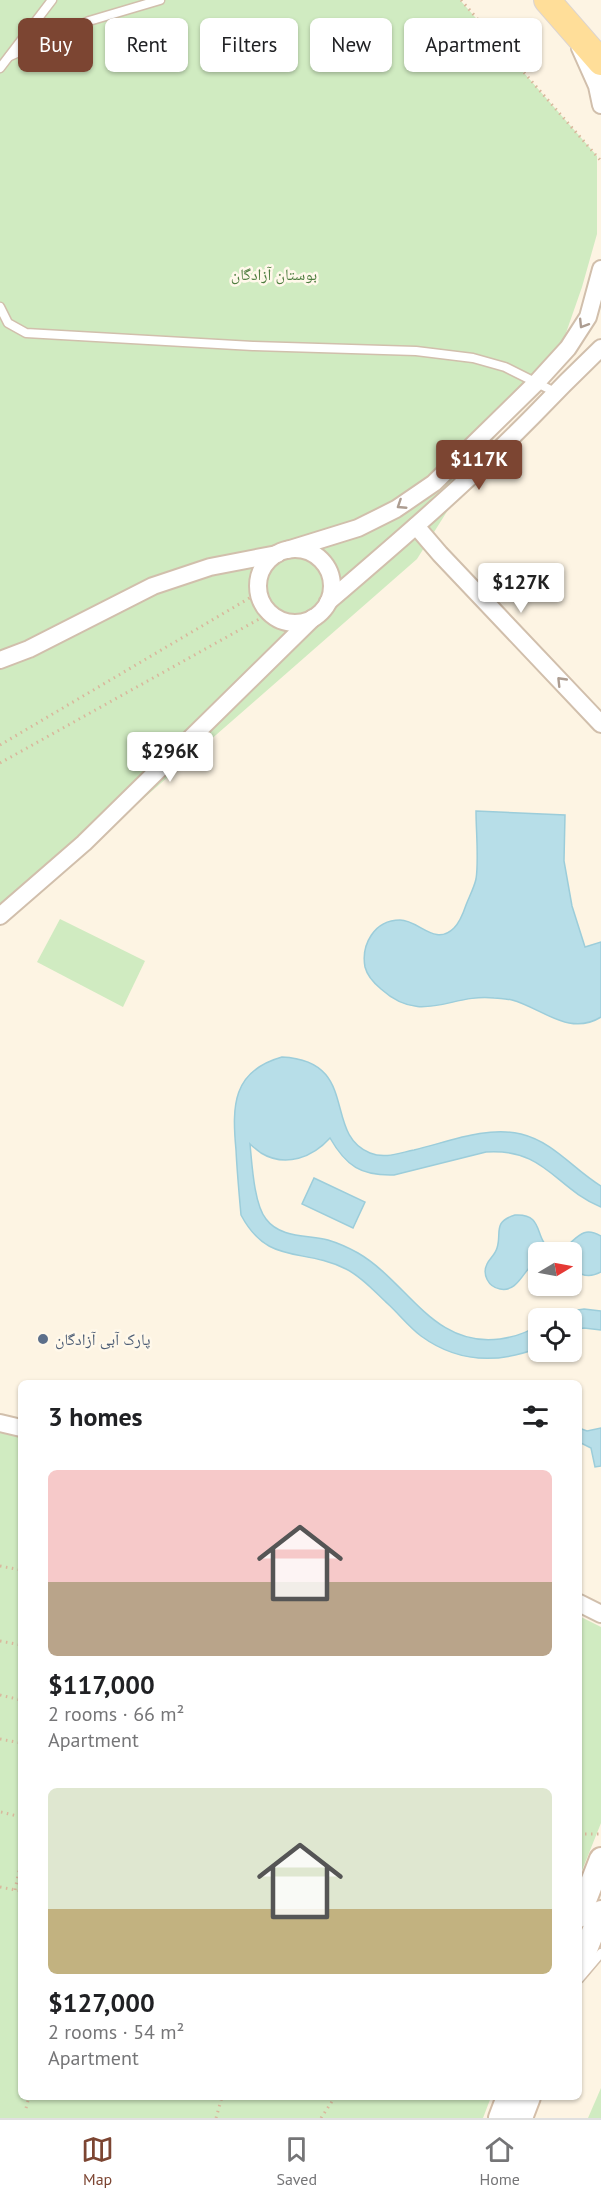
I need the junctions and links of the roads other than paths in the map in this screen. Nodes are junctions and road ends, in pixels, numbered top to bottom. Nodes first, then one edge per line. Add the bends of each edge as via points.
1 (52, 0) edge
2 (160, 0) edge
3 (547, 0) edge
4 (573, 30) junction
5 (10, 57) junction
6 (601, 62) edge
7 (0, 68) edge
8 (601, 105) edge
9 (601, 269) edge
10 (0, 307) edge
11 (601, 348) edge
12 (537, 382) junction
13 (555, 392) junction
14 (416, 526) junction
15 (282, 552) junction
16 (328, 602) junction
17 (313, 618) junction
18 (0, 660) edge
19 (601, 724) edge
20 (0, 916) edge
21 (0, 1423) edge
22 (18, 1427) edge
23 (582, 1604) edge
24 (601, 1614) edge
25 (601, 1859) edge
26 (582, 1908) edge
27 (601, 1912) edge
28 (601, 1953) edge
29 (582, 1960) edge
30 (582, 1975) edge
31 (507, 2100) edge
32 (528, 2100) edge
33 (500, 2118) edge
34 (521, 2118) edge

1 - 5 lane
2 - 5 lane via 89,21
3 - 4 main road
4 - 6 main road
4 - 8 street
5 - 7 lane
9 -> 12 street via 588,317 568,348
10 - 12 lane via 9,322 26,333 416,351 473,358
11 - 13 street
12 - 13 lane
12 -> 15 street via 434,483 396,509 358,528
13 - 14 street
14 - 16 street
19 -> 14 street
15 - 16 street via 299,549 320,559 331,579
15 - 17 street via 261,571 258,593 262,604 279,620 290,623
15 - 18 street via 210,567 153,586
16 - 17 street
17 - 20 street via 84,843
21 - 22 street
23 - 24 street
25 - 26 main road
27 - 29 main road
28 - 30 lane
31 - 33 main road
32 - 34 main road

